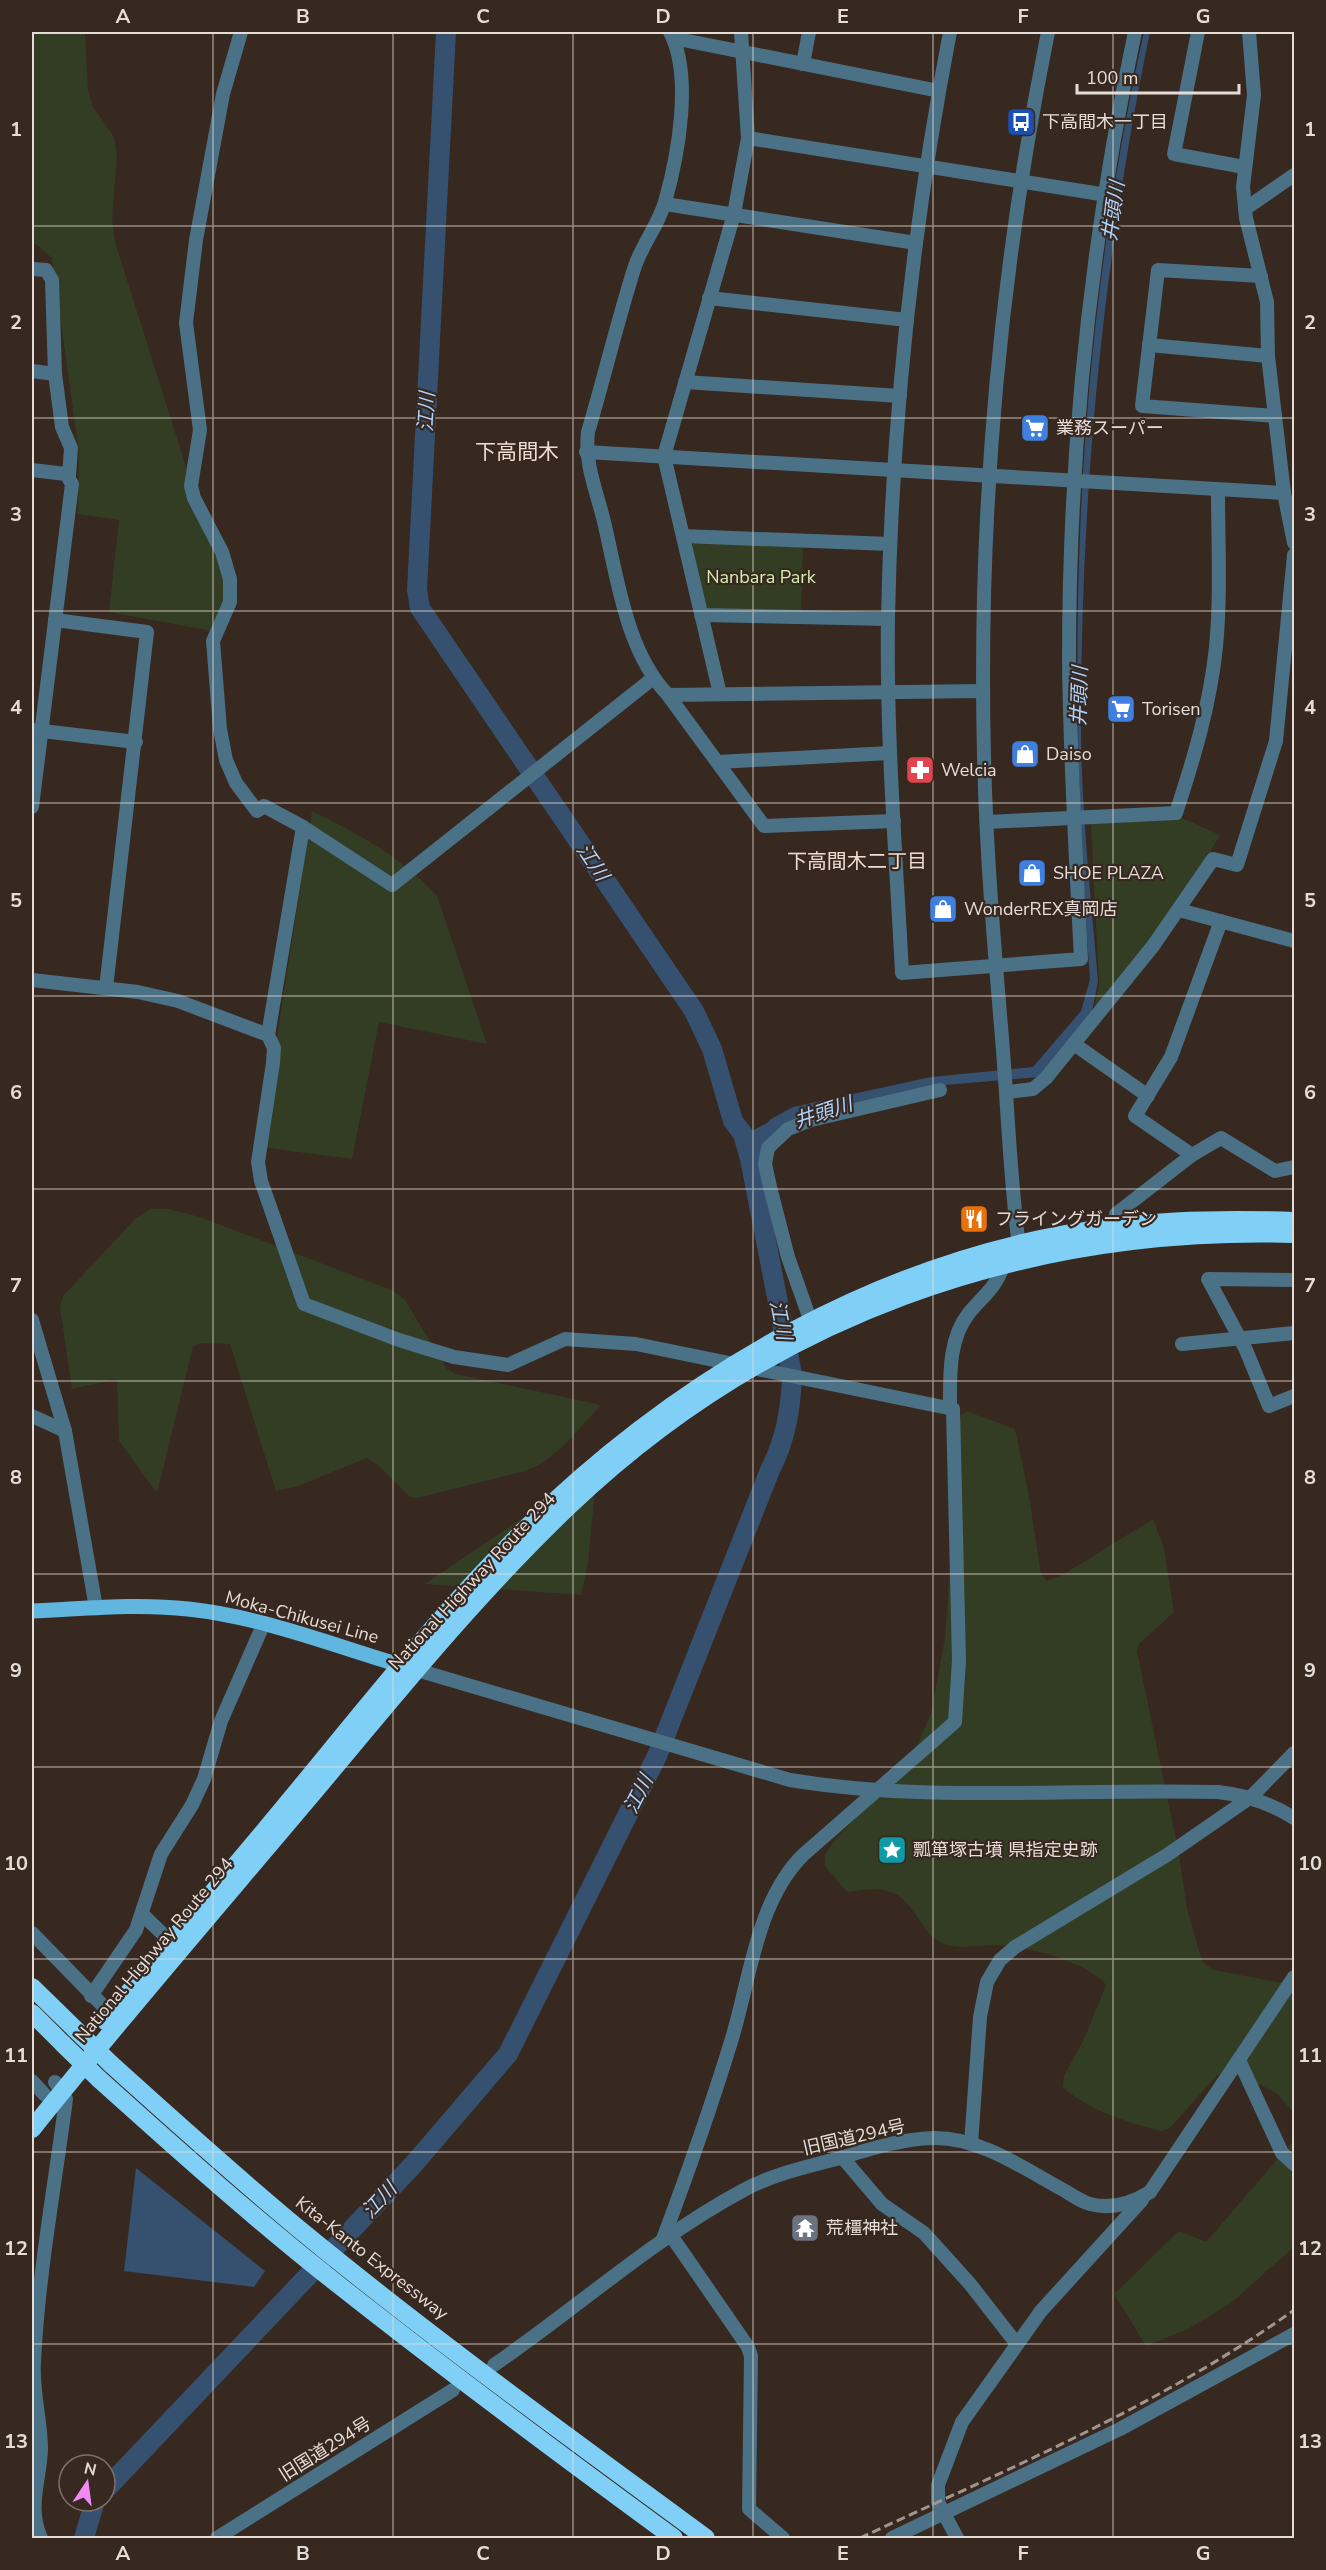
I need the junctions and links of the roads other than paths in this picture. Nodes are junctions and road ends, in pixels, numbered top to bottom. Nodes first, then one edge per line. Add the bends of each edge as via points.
1 (241, 32) edge
2 (741, 32) edge
3 (809, 32) edge
4 (946, 32) edge
5 (1048, 32) edge
6 (1135, 32) edge
7 (1198, 32) edge
8 (1249, 32) edge
9 (672, 35) edge
10 (742, 52) junction
11 (802, 64) junction
12 (939, 91) junction
13 (748, 138) junction
14 (927, 166) junction
15 (1244, 167) junction
16 (1294, 175) edge
17 (1020, 181) junction
18 (1107, 195) junction
19 (664, 204) junction
20 (1245, 209) junction
21 (734, 214) junction
22 (916, 243) junction
23 (32, 269) edge
24 (1261, 276) junction
25 (709, 298) junction
26 (907, 320) junction
27 (1149, 345) junction
28 (1268, 356) junction
29 (32, 371) edge
30 (55, 374) junction
31 (685, 382) junction
32 (900, 396) junction
33 (1275, 416) junction
34 (586, 452) junction
35 (664, 456) junction
36 (32, 470) edge
37 (895, 471) junction
38 (69, 476) junction
39 (988, 477) junction
40 (1074, 482) junction
41 (1218, 490) junction
42 (1284, 494) junction
43 (683, 536) junction
44 (1294, 543) edge
45 (890, 544) junction
46 (1294, 555) edge
47 (701, 615) junction
48 (888, 619) junction
49 (56, 620) junction
50 (652, 679) junction
51 (1289, 688) edge
52 (983, 691) junction
53 (889, 692) junction
54 (720, 694) junction
55 (668, 695) junction
56 (36, 730) edge
57 (136, 742) junction
58 (891, 753) junction
59 (718, 762) junction
60 (32, 807) edge
61 (1074, 816) junction
62 (894, 821) junction
63 (987, 822) junction
64 (303, 826) junction
65 (1179, 910) junction
66 (1221, 921) junction
67 (1294, 941) edge
68 (996, 967) junction
69 (32, 980) edge
70 (106, 988) junction
71 (268, 1035) junction
72 (1074, 1044) junction
73 (1006, 1089) junction
74 (940, 1090) dead end
75 (1148, 1096) junction
76 (1192, 1155) junction
77 (1294, 1167) edge
78 (1294, 1221) edge
79 (1118, 1226) junction
80 (1294, 1234) edge
81 (1015, 1256) junction
82 (1294, 1280) edge
83 (32, 1320) edge
84 (808, 1328) junction
85 (1294, 1333) edge
86 (1237, 1337) junction
87 (1182, 1344) dead end
88 (774, 1348) junction
89 (731, 1365) junction
90 (751, 1369) junction
91 (1294, 1395) edge
92 (950, 1408) junction
93 (32, 1416) edge
94 (65, 1431) junction
95 (96, 1608) junction
96 (32, 1611) edge
97 (264, 1623) junction
98 (409, 1668) junction
99 (1294, 1754) edge
100 (877, 1790) junction
101 (1251, 1797) junction
102 (1294, 1818) edge
103 (142, 1914) junction
104 (32, 1933) edge
105 (171, 1942) junction
106 (1294, 1977) edge
107 (32, 1987) edge
108 (91, 1996) junction
109 (32, 2013) edge
110 (111, 2014) junction
111 (1239, 2060) junction
112 (32, 2081) edge
113 (54, 2090) junction
114 (32, 2112) edge
115 (32, 2129) edge
116 (971, 2144) junction
117 (843, 2157) junction
118 (1294, 2164) edge
119 (1150, 2192) junction
120 (294, 2236) junction
121 (667, 2237) junction
122 (1294, 2334) edge
123 (1016, 2343) junction
124 (33, 2363) edge
125 (494, 2365) dead end
126 (453, 2390) dead end
127 (945, 2515) junction
128 (36, 2530) edge
129 (217, 2538) edge
130 (674, 2538) edge
131 (706, 2538) edge
132 (783, 2538) edge
133 (892, 2538) edge
134 (957, 2538) edge

1 - 64 street via 224,94 196,240 186,323 200,430 191,486 222,552 230,579 230,602 213,641 226,760 236,783 257,811 264,806
2 - 10 street
3 - 11 street
4 - 12 street
5 - 17 street
6 - 18 street
7 - 15 street via 1174,154
8 - 15 street via 1254,95
9 - 10 street
9 - 19 street via 681,69 681,103
10 - 11 street
10 - 13 street
11 - 12 street
12 - 14 street
13 - 14 street
13 - 21 street
14 - 17 street
14 - 22 street
15 - 20 street
16 - 20 street
17 - 18 street
17 - 39 street via 1000,330
18 - 40 street via 1090,303
19 - 21 street
19 - 34 street via 635,266 588,432
20 - 24 street
21 - 22 street
21 - 25 street
22 - 26 street
23 - 30 street via 46,270 52,280
24 - 27 street via 1158,270
24 - 28 street via 1267,303
25 - 26 street
25 - 31 street
26 - 32 street
27 - 28 street
27 - 33 street via 1142,406
28 - 33 street
29 - 30 street
30 - 38 street via 62,427 71,448
31 - 32 street
31 - 35 street
32 - 37 street
33 - 42 street
34 - 35 street
34 - 50 street via 620,599
35 - 37 street
35 - 43 street
36 - 38 street
37 - 39 street
37 - 45 street
38 - 49 street via 72,484
39 - 40 street
39 - 52 street
40 - 41 street
40 - 61 street via 1069,659
41 - 42 street
41 - 61 street via 1213,672 1202,734 1176,813
42 - 44 street
43 - 45 street
43 - 47 street
45 - 48 street
46 - 51 street
47 - 48 street
47 - 54 street
48 - 53 street
49 - 56 street
49 - 57 street via 147,632
50 - 55 street
50 - 64 street via 392,885
51 - 65 street via 1237,865 1213,859
52 - 53 street
52 - 63 street
53 - 54 street
53 - 58 street
54 - 55 street
55 - 59 street
56 - 57 street
56 - 60 street
57 - 70 street
58 - 59 street
58 - 62 street
59 - 62 street via 764,826
61 - 63 street
61 - 68 street via 1081,959
62 - 68 street via 902,973
63 - 68 street
64 - 71 street
65 - 66 street
65 - 72 street
66 - 67 street
66 - 75 street via 1171,1057
68 - 73 street
69 - 70 street
70 - 71 street via 178,1001
71 - 89 street via 274,1048 258,1162 261,1181 304,1304 454,1357 508,1365 565,1339 636,1344
72 - 73 street via 1033,1089
72 - 75 street
73 - 81 street
74 - 84 street via 811,1120 788,1129 768,1149 765,1164
75 - 76 street via 1135,1116
76 - 77 street via 1221,1138 1275,1171
76 - 79 street via 1116,1214
78 - 79 highway, National Highway Route 294 via 1204,1220
79 - 81 highway, National Highway Route 294
80 - 81 highway, National Highway Route 294 via 1168,1236
81 - 84 highway, National Highway Route 294 via 916,1276
81 - 92 street via 999,1281 968,1314 956,1340 950,1366
82 - 86 street via 1208,1279
83 - 94 street
84 - 88 highway, National Highway Route 294
85 - 86 street
86 - 87 street
86 - 91 street via 1269,1406
88 - 89 highway, National Highway Route 294
88 - 90 highway, National Highway Route 294
89 - 90 street
89 - 98 highway, National Highway Route 294 via 649,1422 561,1496 484,1572
90 - 92 street
90 - 98 highway, National Highway Route 294 via 656,1432 571,1504
92 - 100 street via 959,1660 955,1722
93 - 94 street
94 - 95 street
95 - 96 main road, Moka-Chikusei Line
95 - 97 main road, Moka-Chikusei Line via 165,1607
97 - 98 main road, Moka-Chikusei Line
97 - 103 street via 221,1721 204,1779 161,1854
98 - 100 street via 790,1780
98 - 105 highway, National Highway Route 294
98 - 113 highway, National Highway Route 294
99 - 101 street
100 - 101 street via 1187,1791
100 - 121 street via 794,1864 772,1900 731,2043
101 - 102 street
101 - 116 street via 1000,1960 987,1982 980,2017
103 - 105 street
103 - 108 street via 136,1930
104 - 108 street
105 - 110 highway, National Highway Route 294
106 - 111 street
107 - 120 highway, Kita-Kanto Expressway, bridge
108 - 110 street
109 - 120 highway, Kita-Kanto Expressway, bridge via 99,2079
110 - 113 highway, National Highway Route 294
111 - 118 street via 1282,2153
111 - 119 street
112 - 113 street
113 - 114 highway, National Highway Route 294
113 - 115 highway, National Highway Route 294
113 - 124 street via 66,2099
116 - 117 street, 旧国道294号 via 934,2138
116 - 119 street, 旧国道294号 via 1002,2156 1089,2204 1132,2203
117 - 121 street, 旧国道294号 via 785,2172 743,2190
117 - 123 street via 882,2204 924,2233
119 - 123 street
120 - 130 highway, Kita-Kanto Expressway via 339,2286
120 - 131 highway, Kita-Kanto Expressway via 352,2271
121 - 125 street, 旧国道294号
121 - 132 street via 748,2347 749,2509
122 - 127 street via 1120,2429
123 - 127 street via 962,2422 951,2447 938,2485 938,2502
124 - 128 street via 40,2449 35,2484
126 - 129 street, 旧国道294号
127 - 133 street
127 - 134 street

